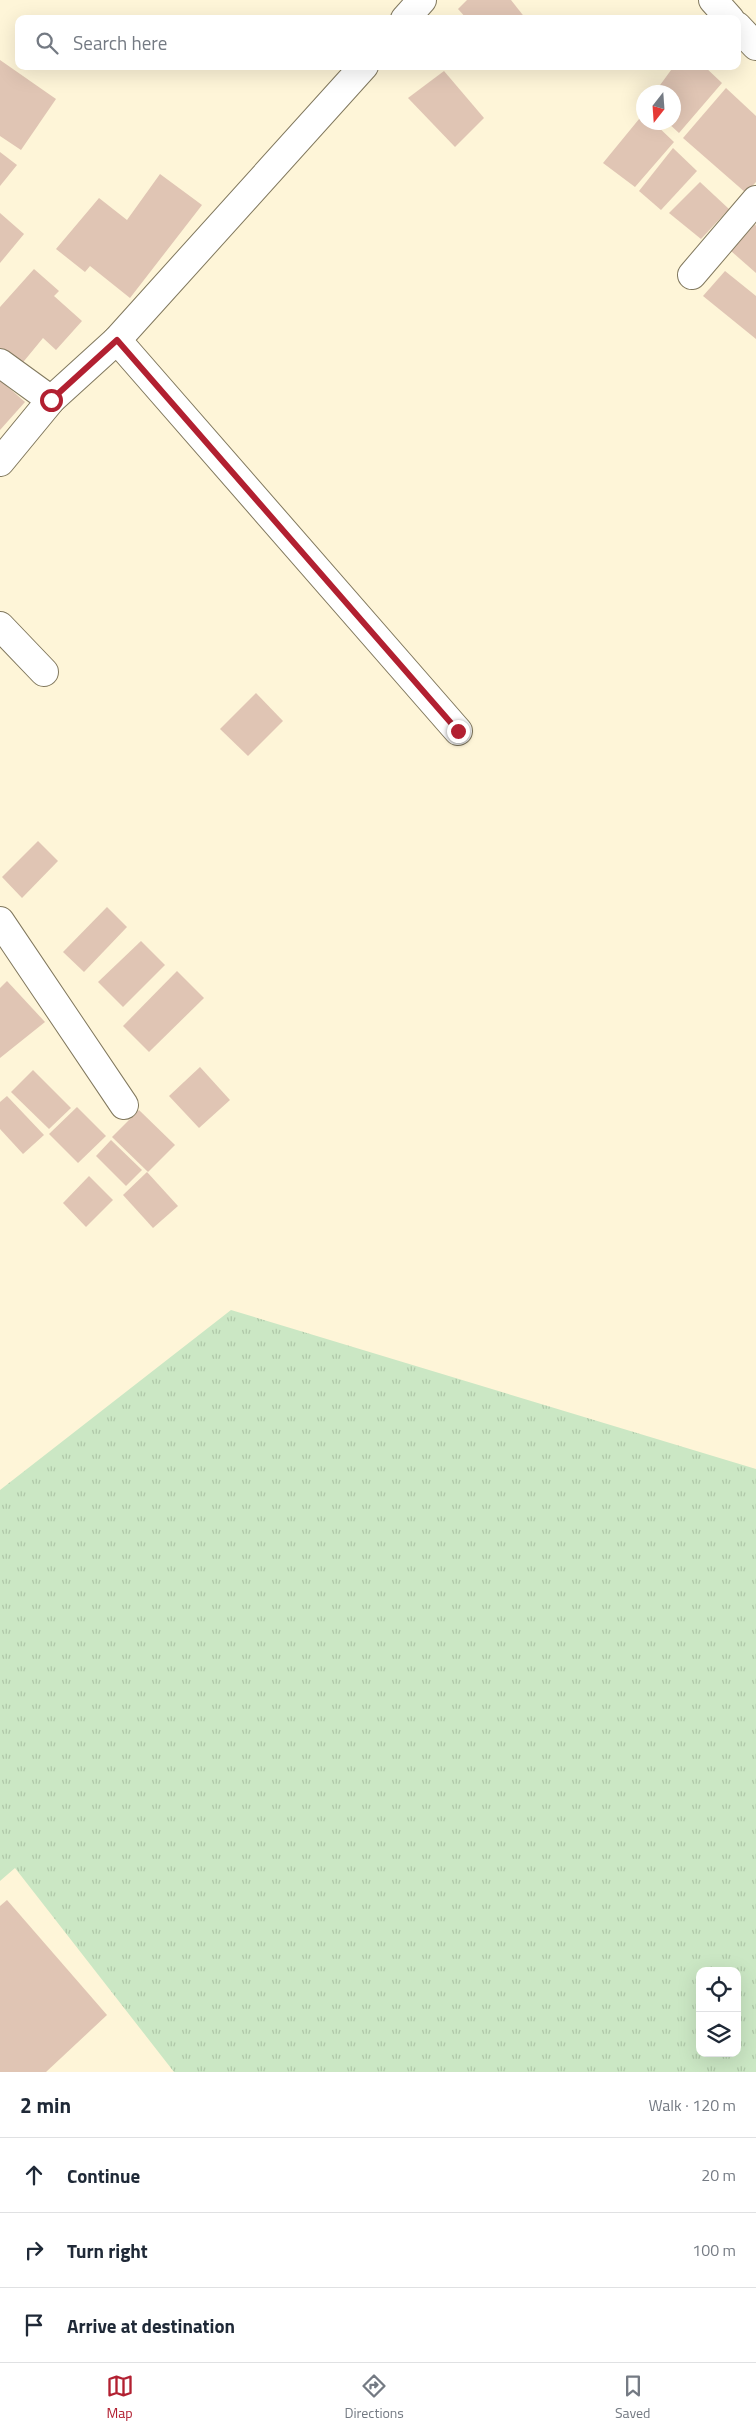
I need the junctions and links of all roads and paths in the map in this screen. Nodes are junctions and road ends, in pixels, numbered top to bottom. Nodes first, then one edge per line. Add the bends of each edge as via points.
1 (422, 0) edge
2 (713, 0) edge
3 (409, 15) edge
4 (726, 15) edge
5 (741, 30) edge
6 (756, 46) edge
7 (360, 70) edge
8 (756, 200) edge
9 (692, 275) dead end
10 (117, 340) junction
11 (0, 363) edge
12 (51, 400) junction
13 (0, 462) edge
14 (0, 626) edge
15 (44, 672) dead end
16 (458, 731) dead end
17 (0, 920) edge
18 (124, 1105) dead end

1 - 3 street
2 - 4 street
5 - 6 street
7 - 10 street
8 - 9 street
10 - 12 street
10 - 16 street
11 - 12 street
12 - 13 street
14 - 15 street
17 - 18 street

